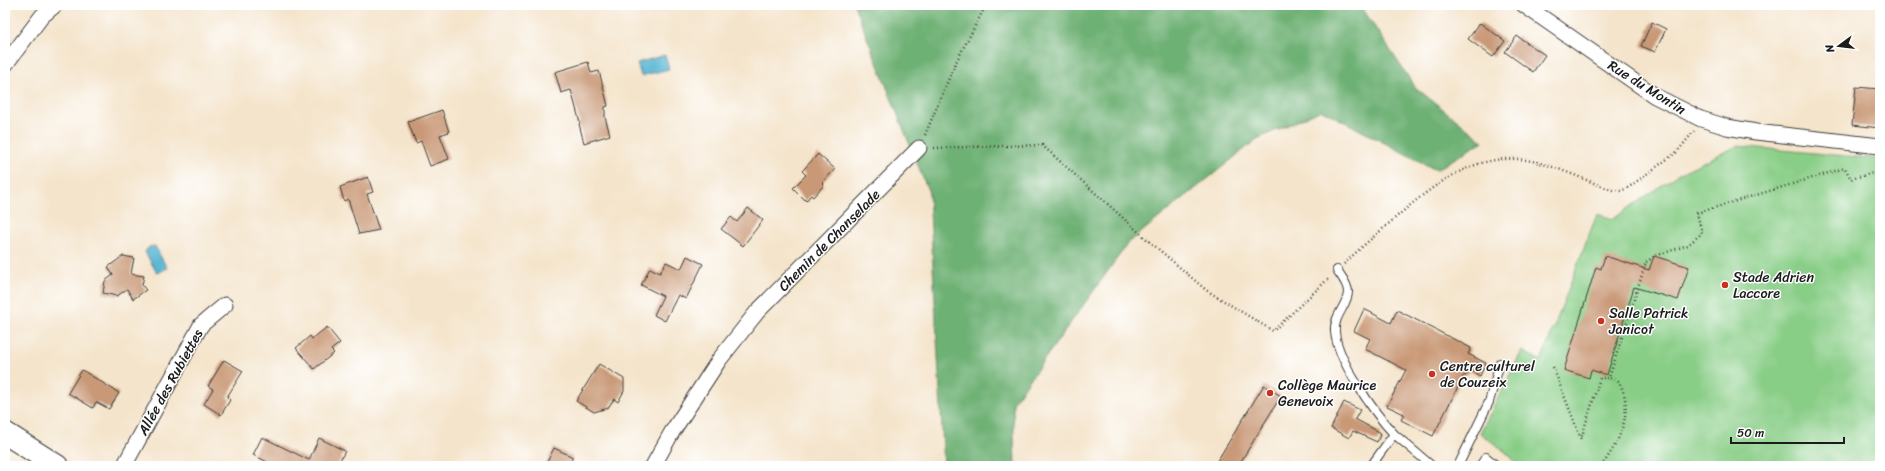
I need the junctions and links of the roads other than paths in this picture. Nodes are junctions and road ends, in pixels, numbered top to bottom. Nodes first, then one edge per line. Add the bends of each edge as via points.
1 (55, 5) edge
2 (1524, 5) edge
3 (5, 65) edge
4 (1880, 146) edge
5 (919, 148) road end
6 (1337, 270) road end
7 (225, 305) dead end
8 (1500, 363) dead end
9 (5, 433) edge
10 (1394, 434) junction
11 (57, 466) edge
12 (124, 466) edge
13 (654, 466) edge
14 (1371, 466) edge
15 (1432, 466) edge
16 (1458, 466) edge
17 (1480, 466) edge
18 (1497, 466) edge

1 - 3 street via 42,16
2 - 4 street, Rue du Montin via 1655,96 1701,119 1756,132
5 - 13 street, Chemin de Chanselade via 757,312 719,360 672,432
6 - 10 lane via 1348,291 1336,319 1334,331 1337,344 1342,357 1381,421
7 - 12 street, Allée des Rubiettes via 201,325
8 - 16 lane via 1489,402
9 - 11 street
10 - 14 lane
10 - 15 lane
17 - 18 lane via 1486,457

